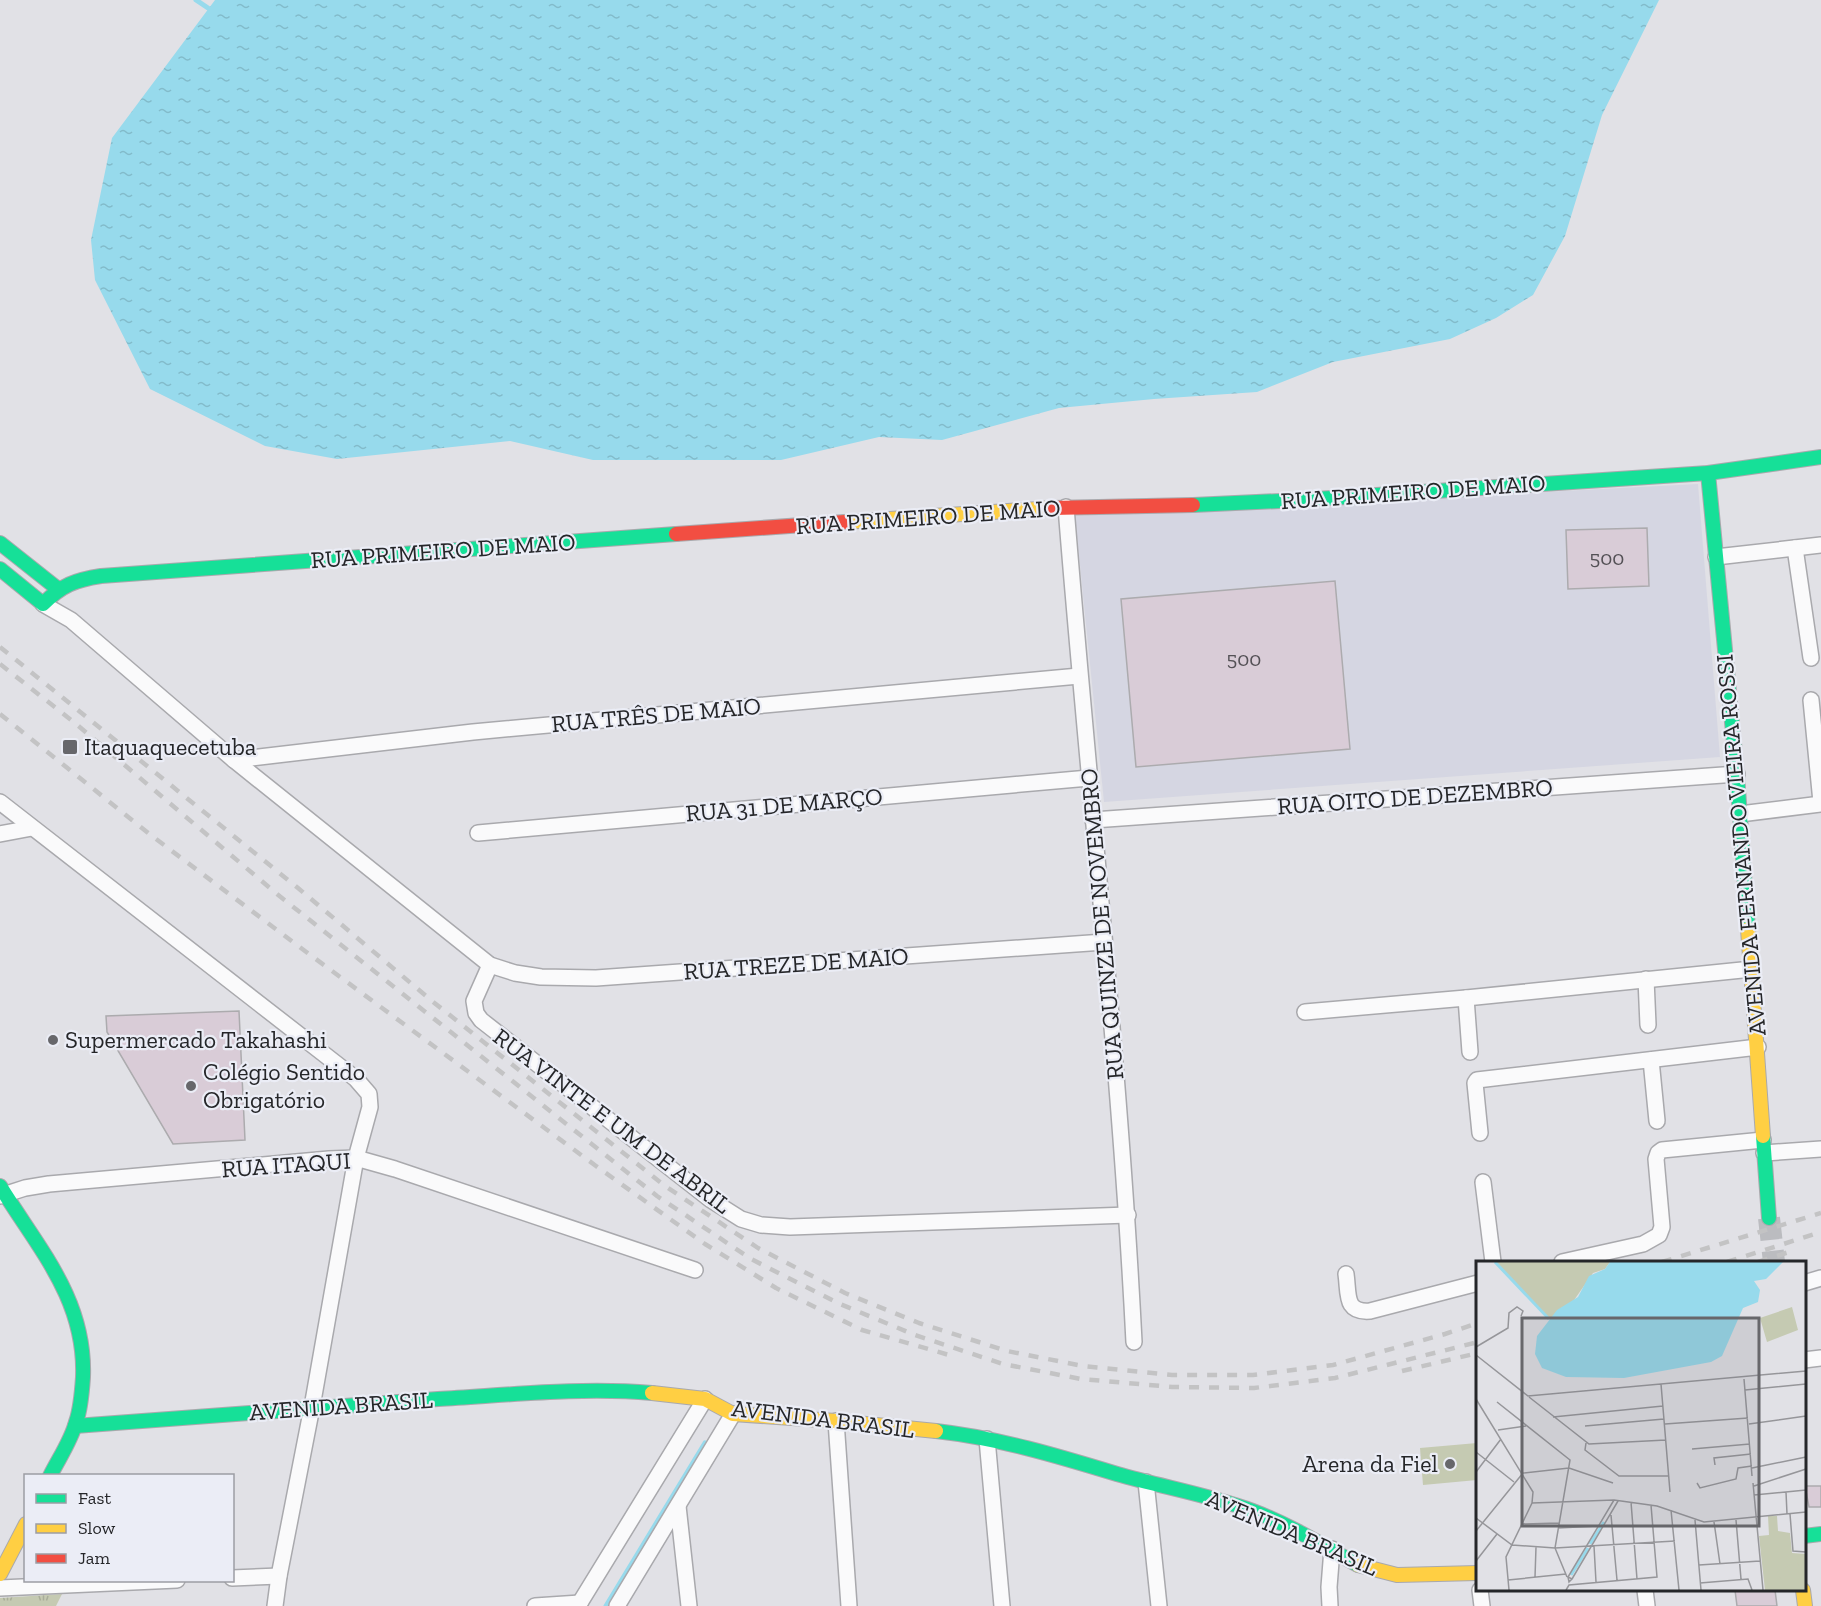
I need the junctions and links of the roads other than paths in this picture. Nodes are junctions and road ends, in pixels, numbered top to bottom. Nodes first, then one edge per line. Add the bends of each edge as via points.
1 (1821, 458) edge
2 (1708, 473) junction
3 (1066, 507) junction
4 (0, 543) edge
5 (1821, 545) edge
6 (1795, 548) junction
7 (1716, 556) junction
8 (0, 569) edge
9 (58, 589) junction
10 (43, 604) junction
11 (71, 620) junction
12 (1811, 658) dead end
13 (1079, 676) junction
14 (1811, 700) dead end
15 (234, 760) junction
16 (1737, 774) junction
17 (1089, 778) junction
18 (0, 802) edge
19 (1821, 803) edge
20 (1740, 814) junction
21 (1094, 820) junction
22 (32, 828) junction
23 (478, 833) dead end
24 (0, 834) edge
25 (1104, 942) junction
26 (490, 964) junction
27 (1752, 969) junction
28 (1646, 979) junction
29 (1466, 998) junction
30 (1305, 1012) dead end
31 (1648, 1025) dead end
32 (1758, 1047) junction
33 (1470, 1052) dead end
34 (1651, 1060) junction
35 (1657, 1121) dead end
36 (1480, 1133) dead end
37 (1764, 1147) junction
38 (1821, 1149) edge
39 (356, 1158) junction
40 (1483, 1182) dead end
41 (1, 1192) edge
42 (1128, 1215) junction
43 (1769, 1218) tunnel mouth
44 (1493, 1261) edge
45 (1571, 1261) edge
46 (695, 1270) dead end
47 (1346, 1274) dead end
48 (1821, 1278) edge
49 (1806, 1282) edge
50 (1476, 1284) edge
51 (1134, 1342) dead end
52 (1821, 1358) edge
53 (1806, 1360) edge
54 (705, 1399) junction
55 (312, 1407) junction
56 (733, 1414) junction
57 (836, 1421) junction
58 (75, 1426) junction
59 (987, 1439) junction
60 (51, 1474) edge
61 (1146, 1482) junction
62 (678, 1506) junction
63 (24, 1528) edge
64 (1821, 1534) edge
65 (1806, 1536) edge
66 (1332, 1549) junction
67 (1476, 1573) edge
68 (0, 1574) edge
69 (279, 1576) junction
70 (234, 1578) edge
71 (152, 1582) edge
72 (0, 1588) edge
73 (1480, 1591) edge
74 (1645, 1591) edge
75 (1803, 1591) edge
76 (579, 1605) edge
77 (275, 1606) edge
78 (535, 1606) edge
79 (617, 1606) edge
80 (689, 1606) edge
81 (849, 1606) edge
82 (1002, 1606) edge
83 (1159, 1606) edge
84 (1330, 1606) edge
85 (1482, 1606) edge
86 (1647, 1606) edge
87 (1805, 1606) edge

1 - 2 main road, RUA PRIMEIRO DE MAIO
2 - 3 main road, RUA PRIMEIRO DE MAIO via 1279,501
2 - 7 main road, AVENIDA FERNANDO VIEIRA ROSSI
3 - 9 main road, RUA PRIMEIRO DE MAIO via 101,576 78,579
3 - 13 street, RUA QUINZE DE NOVEMBRO
4 - 9 main road
5 - 6 street
6 - 7 street
6 - 12 street
7 - 16 main road, AVENIDA FERNANDO VIEIRA ROSSI
8 - 10 main road
9 - 10 main road, RUA PRIMEIRO DE MAIO
9 - 11 street
10 - 11 street
11 - 15 street
13 - 15 street, RUA TRÊS DE MAIO via 484,731
13 - 17 street, RUA QUINZE DE NOVEMBRO
14 - 19 street
15 - 26 street
16 - 20 main road, AVENIDA FERNANDO VIEIRA ROSSI
16 - 21 street, RUA OITO DE DEZEMBRO
17 - 21 street, RUA QUINZE DE NOVEMBRO
17 - 23 street, RUA 31 DE MARÇO
18 - 22 street
19 - 20 street
20 - 27 main road, AVENIDA FERNANDO VIEIRA ROSSI
21 - 25 street, RUA QUINZE DE NOVEMBRO
22 - 24 street
22 - 39 street via 356,1079 369,1094 370,1107
25 - 26 street, RUA TREZE DE MAIO via 596,978 541,977
25 - 42 street, RUA QUINZE DE NOVEMBRO
26 - 42 street, RUA VINTE E UM DE ABRIL via 474,1001 481,1020 711,1200 741,1219 790,1227
27 - 28 street
27 - 32 main road, AVENIDA FERNANDO VIEIRA ROSSI
28 - 29 street
28 - 31 street
29 - 30 street
29 - 33 street
32 - 34 street
32 - 37 main road, AVENIDA FERNANDO VIEIRA ROSSI
34 - 35 street
34 - 36 street via 1477,1080
37 - 38 street
37 - 43 main road, AVENIDA FERNANDO VIEIRA ROSSI
37 - 45 street via 1662,1150 1656,1159 1662,1227 1659,1235 1643,1244
39 - 41 street, RUA ITAQUI via 49,1184
39 - 46 street, RUA ITAQUI
39 - 55 street
40 - 44 street
41 - 58 main road via 54,1268 78,1320 84,1375
42 - 51 street, RUA QUINZE DE NOVEMBRO
47 - 50 street via 1350,1304 1359,1312
48 - 49 street
52 - 53 street
54 - 55 main road, AVENIDA BRASIL via 596,1390
54 - 56 main road, AVENIDA BRASIL
54 - 76 street
55 - 58 main road, AVENIDA BRASIL
55 - 69 street
56 - 57 main road, AVENIDA BRASIL
56 - 62 street
57 - 59 main road, AVENIDA BRASIL
57 - 81 street
58 - 60 main road
59 - 61 main road, AVENIDA BRASIL
59 - 82 street
61 - 66 main road, AVENIDA BRASIL via 1234,1504
61 - 83 street
62 - 79 street
62 - 80 street
63 - 68 main road
64 - 65 main road
66 - 67 main road, AVENIDA BRASIL via 1360,1566 1397,1575
66 - 84 street
69 - 70 street
69 - 77 street
71 - 72 street
73 - 85 street
74 - 86 street
75 - 87 main road
76 - 78 street

